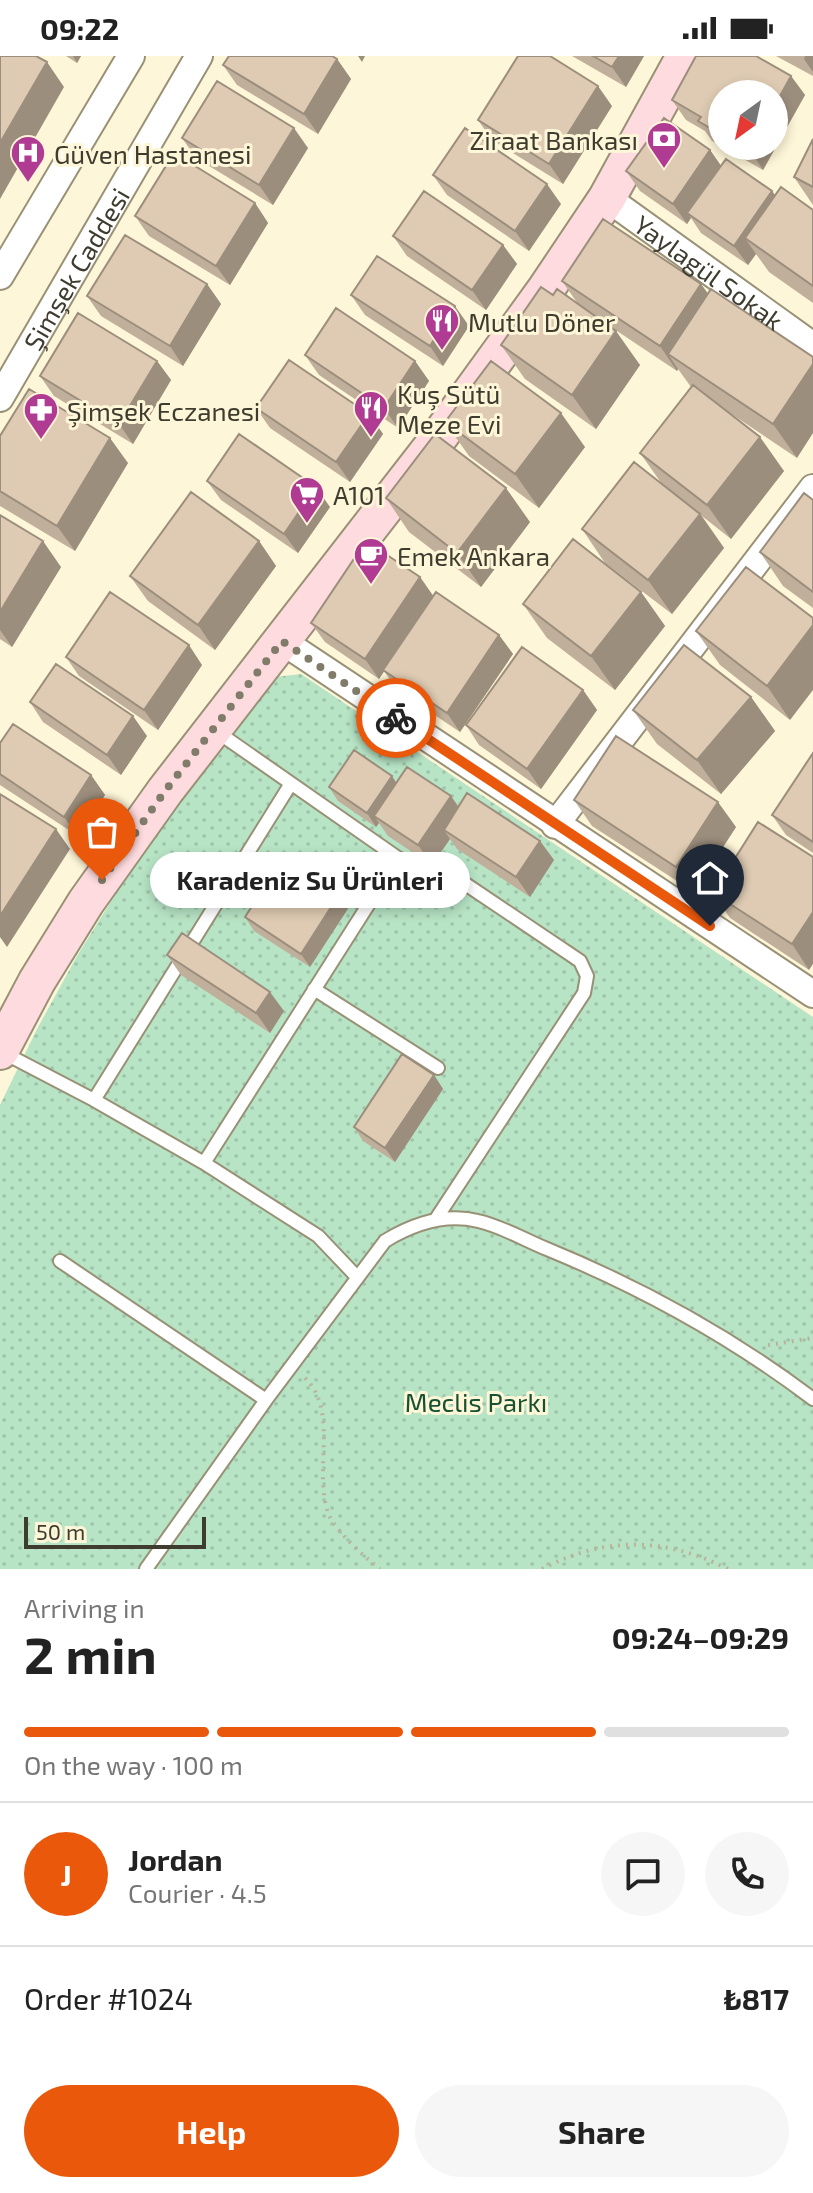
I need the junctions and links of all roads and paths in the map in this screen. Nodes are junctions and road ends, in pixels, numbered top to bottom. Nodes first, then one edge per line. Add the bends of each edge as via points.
1 (131, 56) edge
2 (199, 56) edge
3 (685, 56) edge
4 (607, 198) junction
5 (0, 276) edge
6 (813, 346) edge
7 (0, 398) edge
8 (813, 488) edge
9 (282, 641) junction
10 (213, 729) junction
11 (290, 785) junction
12 (555, 825) junction
13 (398, 858) junction
14 (314, 989) junction
15 (813, 994) edge
16 (0, 1051) edge
17 (438, 1068) dead end
18 (94, 1100) junction
19 (204, 1163) junction
20 (436, 1219) junction
21 (60, 1261) dead end
22 (357, 1277) junction
23 (813, 1338) edge
24 (742, 1349) junction
25 (292, 1365) junction
26 (813, 1399) edge
27 (266, 1400) junction
28 (146, 1569) edge
29 (380, 1569) edge
30 (542, 1569) edge
31 (728, 1569) edge

1 - 5 street
2 - 7 street, Şimşek Caddesi
3 - 4 main road
4 - 6 street, Yaylagül Sokak
4 - 9 main road via 491,367
8 - 12 street
9 - 10 main road
9 - 12 street
10 - 11 lane
10 - 16 main road via 86,902
11 - 13 lane
11 - 18 lane
12 - 15 street
13 - 14 lane
13 - 20 lane via 461,881 580,961 587,976 584,993
14 - 17 lane
14 - 19 lane
16 - 18 lane
18 - 19 lane
19 - 22 lane via 318,1236
20 - 22 lane via 405,1228 385,1241
20 - 24 lane via 478,1221 604,1272
21 - 27 lane
22 - 25 lane
23 - 24 path
24 - 26 lane
25 - 27 lane
25 - 29 path via 311,1383 325,1419 322,1468 330,1516 361,1555
27 - 28 lane
30 - 31 path via 567,1556 629,1543 673,1547

